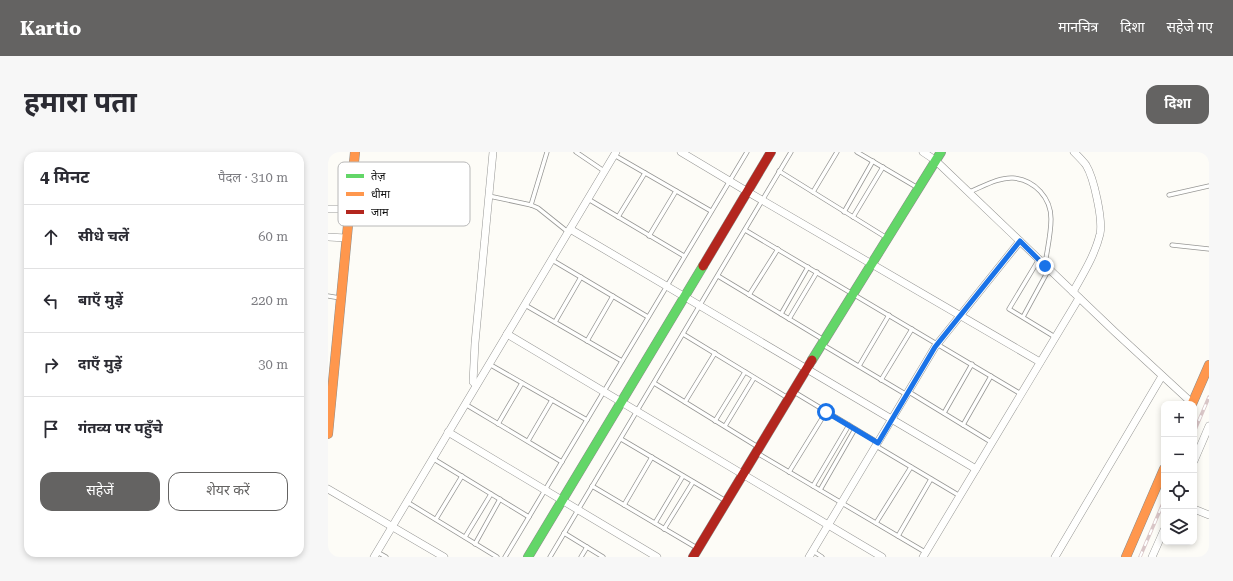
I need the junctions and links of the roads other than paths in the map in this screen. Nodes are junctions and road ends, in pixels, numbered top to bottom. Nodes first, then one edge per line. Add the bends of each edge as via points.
1 (354, 152) edge
2 (493, 152) edge
3 (548, 152) edge
4 (576, 152) edge
5 (681, 152) edge
6 (747, 152) edge
7 (771, 152) edge
8 (791, 152) edge
9 (837, 152) edge
10 (857, 152) edge
11 (923, 152) edge
12 (1074, 152) edge
13 (615, 154) edge
14 (938, 156) edge
15 (353, 162) edge
16 (873, 162) junction
17 (883, 167) junction
18 (779, 171) junction
19 (604, 172) junction
20 (645, 173) junction
21 (729, 181) junction
22 (1209, 186) edge
23 (919, 189) junction
24 (676, 190) junction
25 (748, 192) junction
26 (813, 192) junction
27 (969, 192) junction
28 (1169, 195) dead end
29 (489, 196) junction
30 (588, 199) junction
31 (762, 200) junction
32 (531, 204) junction
33 (711, 211) junction
34 (844, 212) junction
35 (618, 217) junction
36 (852, 217) junction
37 (347, 226) edge
38 (745, 230) junction
39 (569, 231) junction
40 (649, 236) junction
41 (328, 237) edge
42 (346, 238) junction
43 (888, 239) junction
44 (1020, 241) junction
45 (1172, 245) dead end
46 (778, 249) junction
47 (1209, 249) edge
48 (684, 256) junction
49 (1039, 259) junction
50 (552, 260) junction
51 (872, 264) junction
52 (808, 267) junction
53 (1047, 268) junction
54 (817, 272) junction
55 (718, 276) junction
56 (581, 277) junction
57 (667, 286) junction
58 (1073, 292) junction
59 (854, 294) junction
60 (749, 295) junction
61 (328, 296) edge
62 (613, 296) junction
63 (685, 297) junction
64 (341, 298) junction
65 (1079, 298) junction
66 (525, 305) junction
67 (700, 306) junction
68 (780, 314) junction
69 (889, 315) junction
70 (961, 316) junction
71 (648, 317) junction
72 (1023, 317) junction
73 (789, 319) junction
74 (555, 322) junction
75 (912, 329) junction
76 (507, 334) junction
77 (683, 334) junction
78 (1055, 337) junction
79 (587, 341) junction
80 (824, 343) junction
81 (938, 344) junction
82 (715, 354) junction
83 (622, 361) junction
84 (1040, 362) junction
85 (489, 364) junction
86 (972, 364) junction
87 (1209, 365) edge
88 (859, 366) junction
89 (807, 369) junction
90 (745, 372) junction
91 (991, 376) junction
92 (1162, 376) junction
93 (754, 378) junction
94 (881, 380) junction
95 (522, 383) junction
96 (654, 383) junction
97 (476, 385) junction
98 (604, 391) junction
99 (908, 394) junction
100 (1021, 394) junction
101 (791, 395) junction
102 (552, 400) junction
103 (622, 401) junction
104 (1189, 401) edge
105 (1193, 401) edge
106 (685, 402) junction
107 (465, 404) junction
108 (637, 410) junction
109 (826, 412) junction
110 (944, 413) junction
111 (587, 420) junction
112 (892, 420) junction
113 (715, 421) junction
114 (498, 424) junction
115 (849, 425) junction
116 (963, 425) junction
117 (725, 426) junction
118 (856, 429) junction
119 (1208, 430) edge
120 (448, 432) junction
121 (328, 434) edge
122 (620, 438) junction
123 (528, 442) junction
124 (992, 442) junction
125 (877, 445) junction
126 (757, 450) junction
127 (1197, 454) edge
128 (652, 457) junction
129 (432, 458) junction
130 (562, 462) junction
131 (911, 467) junction
132 (976, 469) junction
133 (789, 472) junction
134 (1162, 473) edge
135 (743, 474) junction
136 (462, 476) junction
137 (683, 476) junction
138 (931, 479) junction
139 (693, 482) junction
140 (592, 486) junction
141 (813, 486) junction
142 (328, 489) edge
143 (545, 490) junction
144 (820, 490) junction
145 (491, 494) junction
146 (960, 496) junction
147 (500, 499) junction
148 (563, 500) junction
149 (407, 502) junction
150 (726, 502) junction
151 (842, 503) junction
152 (624, 505) junction
153 (578, 510) junction
154 (1197, 510) edge
155 (1209, 515) edge
156 (529, 517) junction
157 (436, 520) junction
158 (876, 523) junction
159 (655, 524) junction
160 (829, 525) junction
161 (392, 526) junction
162 (664, 529) junction
163 (564, 533) junction
164 (898, 536) junction
165 (465, 537) junction
166 (1161, 537) edge
167 (475, 544) junction
168 (587, 547) junction
169 (594, 552) junction
170 (696, 553) edge
171 (375, 554) edge
172 (811, 554) edge
173 (924, 555) edge
174 (386, 557) edge
175 (444, 557) edge
176 (497, 557) edge
177 (505, 557) edge
178 (528, 557) edge
179 (550, 557) edge
180 (581, 557) edge
181 (592, 557) edge
182 (603, 557) edge
183 (657, 557) edge
184 (822, 557) edge
185 (882, 557) edge
186 (1055, 557) edge
187 (1126, 557) edge
188 (1152, 557) edge

1 - 15 street
2 - 29 street
3 - 32 lane
4 - 19 lane
5 - 21 street
6 - 21 lane
7 - 25 street
8 - 18 lane
9 - 26 lane
10 - 16 lane
11 - 14 street
12 - 58 street via 1087,166 1096,193 1100,233 1088,266
13 - 19 street
13 - 20 lane
14 - 23 street
14 - 27 street
16 - 17 lane
16 - 34 lane
17 - 23 lane
17 - 36 lane
18 - 26 lane
18 - 31 lane
19 - 30 street
20 - 24 lane
20 - 35 lane
21 - 25 street
21 - 33 lane
22 - 28 lane
23 - 43 street
24 - 33 lane
24 - 40 lane
25 - 31 street
25 - 63 street
26 - 34 lane
27 - 44 street
27 - 53 lane via 992,182 1012,178 1027,182 1042,191 1049,206 1051,219
29 - 32 lane
29 - 97 street via 475,343 473,382
30 - 35 lane
30 - 39 street
31 - 38 lane
31 - 51 street
32 - 39 lane
33 - 48 lane
34 - 36 lane
35 - 40 lane
36 - 43 lane
37 - 42 street
38 - 46 lane
38 - 55 lane
39 - 50 street
39 - 57 street
40 - 48 lane
41 - 42 street
42 - 64 street
43 - 51 street
44 - 49 street
44 - 70 street
45 - 47 lane
46 - 52 lane
46 - 60 lane
48 - 57 lane
49 - 53 street
49 - 72 lane via 1009,308
50 - 56 lane
50 - 66 street
51 - 59 street
51 - 70 street
52 - 54 lane
52 - 68 lane
53 - 58 street
53 - 72 lane
54 - 59 lane
54 - 73 lane
55 - 60 lane
55 - 67 lane
56 - 62 lane
56 - 74 lane
57 - 63 street
57 - 71 lane
58 - 65 street
59 - 69 lane
59 - 80 street
60 - 68 lane
61 - 64 lane
62 - 71 lane
62 - 79 lane
63 - 67 street
63 - 103 street
64 - 121 street
65 - 78 street
65 - 92 street
66 - 74 lane
66 - 76 street
67 - 77 lane
67 - 89 street
68 - 73 lane
69 - 75 lane
69 - 88 lane
70 - 81 street
70 - 84 street
71 - 83 lane
72 - 78 lane
73 - 80 lane
74 - 79 lane
75 - 81 lane
75 - 94 lane
76 - 85 street
76 - 98 street
77 - 82 lane
77 - 96 lane
78 - 84 street
79 - 83 lane
80 - 88 lane
80 - 89 street
81 - 86 lane
81 - 99 street
82 - 90 lane
82 - 106 lane
83 - 98 lane
84 - 100 street
85 - 95 lane
85 - 97 street
86 - 91 lane
86 - 110 lane
87 - 105 street
88 - 94 lane
89 - 101 street
89 - 112 street
90 - 93 lane
90 - 113 lane
91 - 100 lane
91 - 116 lane
92 - 104 street
92 - 186 street
93 - 101 lane
93 - 117 lane
94 - 99 lane
95 - 102 lane
95 - 114 lane
96 - 106 lane
96 - 108 lane
97 - 107 street
98 - 103 street
98 - 111 lane
99 - 110 lane
99 - 112 street
100 - 124 street
101 - 109 lane
101 - 126 street
102 - 111 lane
102 - 123 lane
103 - 108 street
103 - 148 street
106 - 113 lane
107 - 114 lane
107 - 120 street
108 - 122 lane
108 - 135 street
109 - 115 lane
109 - 133 lane
110 - 116 lane
111 - 130 lane
112 - 125 street
112 - 132 street
113 - 117 lane
114 - 123 lane
115 - 118 lane
115 - 141 lane
116 - 124 lane
117 - 126 lane
118 - 125 lane
118 - 144 lane
119 - 127 street
120 - 129 street
120 - 143 street
122 - 128 lane
122 - 140 lane
123 - 130 lane
124 - 132 street
125 - 131 lane
125 - 151 street
126 - 133 lane
126 - 135 street
128 - 137 lane
128 - 152 lane
129 - 136 lane
129 - 149 street
130 - 143 lane
131 - 138 lane
131 - 158 lane
132 - 146 street
133 - 141 lane
134 - 187 street
135 - 150 street
135 - 160 street
136 - 145 lane
136 - 157 lane
137 - 139 lane
137 - 159 lane
138 - 146 lane
138 - 164 lane
139 - 150 lane
139 - 162 lane
140 - 152 lane
140 - 153 lane
141 - 144 lane
142 - 161 street
143 - 148 street
143 - 156 lane
144 - 151 lane
145 - 147 lane
145 - 165 lane
146 - 173 street
147 - 156 lane
147 - 167 lane
148 - 153 street
148 - 178 street
149 - 157 lane
149 - 161 street
150 - 170 street
151 - 158 lane
151 - 160 street
152 - 159 lane
153 - 163 lane
153 - 183 street
154 - 155 street
156 - 177 lane
157 - 165 lane
158 - 164 lane
159 - 162 lane
160 - 172 street
160 - 185 street
161 - 171 street
161 - 175 street
162 - 170 lane
163 - 168 lane
163 - 179 lane
164 - 173 lane
165 - 167 lane
166 - 188 street
167 - 176 lane
168 - 169 lane
168 - 180 lane
169 - 181 lane
169 - 182 lane
171 - 174 lane
172 - 184 lane

